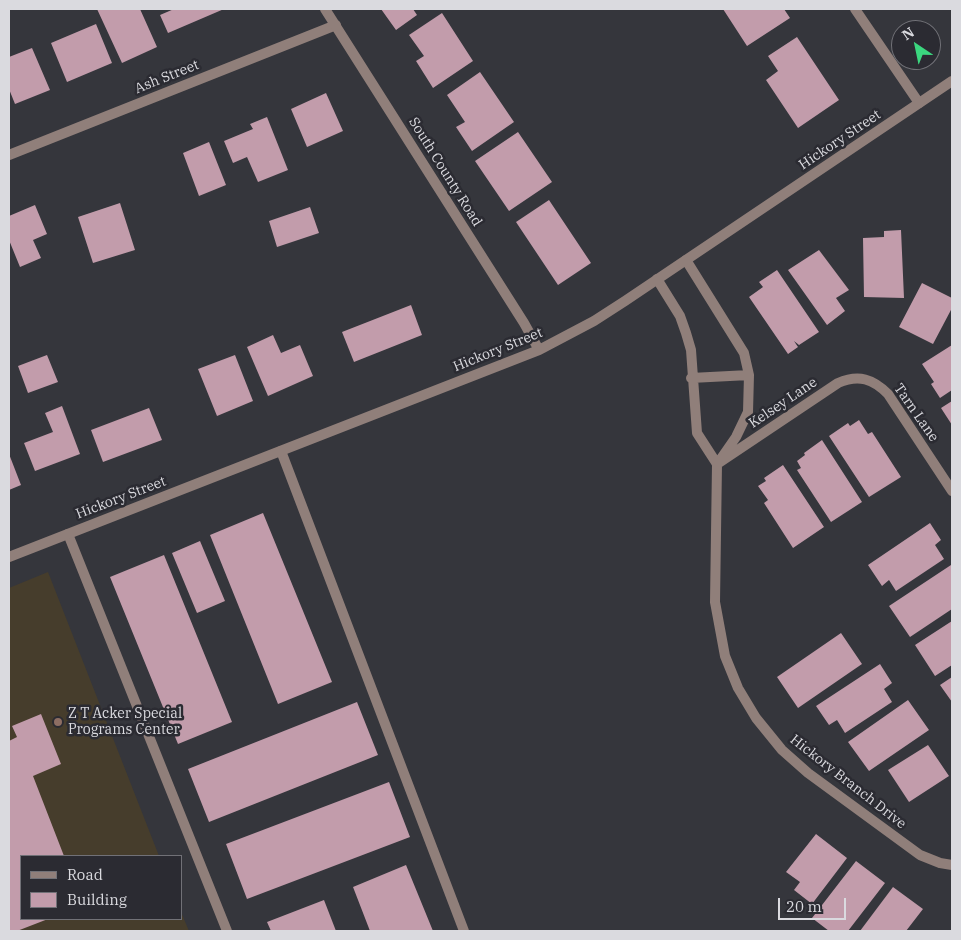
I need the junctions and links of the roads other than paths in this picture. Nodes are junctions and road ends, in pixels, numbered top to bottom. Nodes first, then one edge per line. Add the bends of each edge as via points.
1 (325, 9) edge
2 (855, 9) edge
3 (336, 24) junction
4 (952, 81) edge
5 (919, 103) junction
6 (9, 156) edge
7 (686, 260) junction
8 (658, 279) junction
9 (539, 350) junction
10 (748, 375) junction
11 (691, 378) junction
12 (869, 379) joint
13 (281, 451) junction
14 (717, 464) junction
15 (952, 491) edge
16 (68, 534) junction
17 (9, 557) edge
18 (952, 865) edge
19 (227, 931) edge
20 (464, 931) edge

1 - 3 street, South County Road
2 - 5 street
3 - 6 street, Ash Street
3 - 9 street, South County Road
4 - 5 street, Hickory Street
5 - 7 street, Hickory Street
7 - 8 street, Hickory Street
7 - 10 street via 744,353
8 - 9 street, Hickory Street via 594,321
8 - 11 street via 686,333 691,350
9 - 13 street, Hickory Street
10 - 11 street
10 - 14 street via 748,412
11 - 14 street via 697,433
12 - 14 street, Kelsey Lane via 853,378 838,384
12 - 15 street, Tarn Lane via 888,394
13 - 16 street, Hickory Street
13 - 20 street
14 - 18 street, Hickory Branch Drive via 715,602 725,656 738,688 768,735 808,773 920,855 940,864
16 - 17 street, Hickory Street
16 - 19 street

